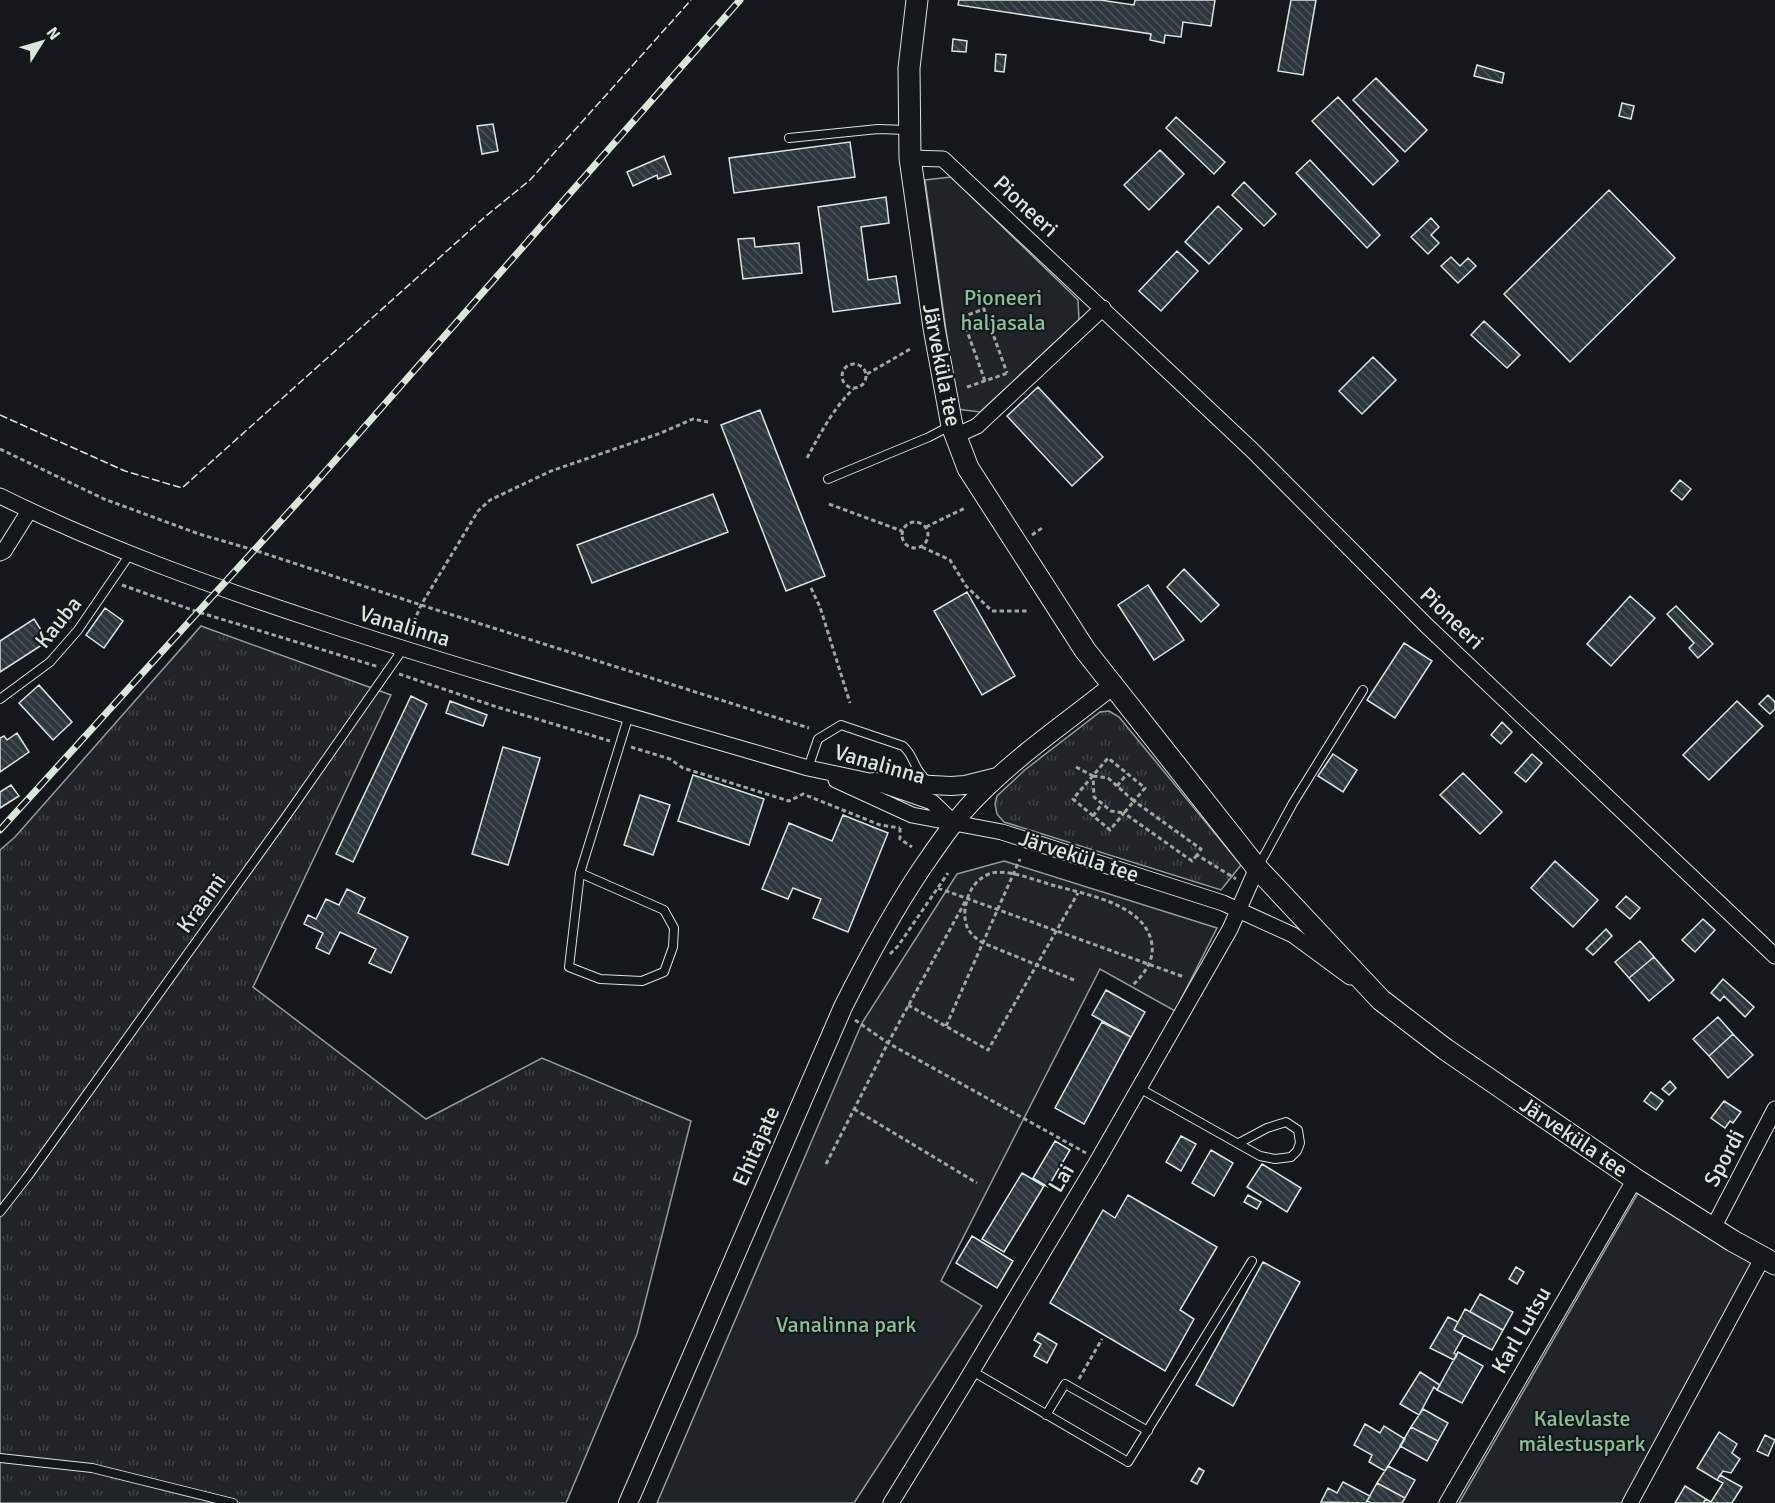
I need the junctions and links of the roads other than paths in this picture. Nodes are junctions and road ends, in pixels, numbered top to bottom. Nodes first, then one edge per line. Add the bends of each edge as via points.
1 (916, 0) edge
2 (909, 130) junction
3 (789, 138) dead end
4 (910, 158) junction
5 (1103, 308) junction
6 (954, 431) junction
7 (828, 479) dead end
8 (0, 496) edge
9 (30, 511) junction
10 (0, 553) edge
11 (130, 554) junction
12 (403, 650) junction
13 (1112, 686) junction
14 (1363, 690) dead end
15 (0, 699) edge
16 (629, 715) junction
17 (808, 768) junction
18 (999, 777) junction
19 (874, 782) junction
20 (932, 784) junction
21 (954, 823) junction
22 (1257, 868) junction
23 (580, 873) junction
24 (1238, 910) junction
25 (1775, 956) edge
26 (1381, 1000) junction
27 (1139, 1088) junction
28 (1775, 1109) edge
29 (1239, 1143) junction
30 (1635, 1179) junction
31 (2, 1207) edge
32 (1713, 1228) junction
33 (1252, 1261) dead end
34 (1769, 1261) edge
35 (972, 1371) junction
36 (1046, 1415) junction
37 (1148, 1431) junction
38 (0, 1458) edge
39 (233, 1503) edge
40 (628, 1503) edge
41 (891, 1503) edge
42 (1447, 1503) edge
43 (1630, 1503) edge

1 - 2 main road, Järveküla tee via 909,68
2 - 3 lane via 878,129
2 - 4 main road, Järveküla tee
4 - 5 street, Pioneeri via 943,159
4 - 6 main road, Järveküla tee via 934,328
5 - 6 street via 977,426
5 - 25 street, Pioneeri via 1261,458 1426,625
6 - 7 lane via 928,437
6 - 13 main road, Järveküla tee via 968,468 986,499
8 - 9 street, Vanalinna
9 - 10 street
9 - 11 street, Vanalinna
11 - 12 street, Vanalinna via 219,589
11 - 15 lane, Kauba via 78,630 50,662
12 - 16 street, Vanalinna
12 - 31 lane, Kraami
13 - 18 street
13 - 22 main road, Järveküla tee
14 - 22 lane
16 - 17 street, Vanalinna
16 - 23 lane
17 - 19 street, Vanalinna
17 - 20 lane via 818,739 841,725 906,748 918,772
17 - 21 street, Vanalinna via 912,815
18 - 20 street via 966,785
18 - 21 street
19 - 20 street
19 - 21 street, Vanalinna via 932,802
21 - 24 street, Järveküla tee via 1002,832
21 - 40 street, Ehitajate via 895,908 843,1007
22 - 24 street, Lai
22 - 26 main road, Järveküla tee
23 - 23 lane via 664,910 674,928 673,946 664,972 642,981 600,979 569,967
24 - 26 street, Järveküla tee via 1293,935
24 - 27 street, Lai
26 - 30 main road, Järveküla tee via 1445,1049
27 - 29 lane
27 - 35 street, Lai
28 - 32 street, Spordi
29 - 29 lane via 1260,1155 1285,1159 1297,1151 1300,1143 1298,1130 1286,1122
30 - 32 main road, Järveküla tee
30 - 42 street, Karl Lutsu
32 - 34 main road, Järveküla tee
33 - 37 lane
34 - 43 street
35 - 36 lane
35 - 41 street, Lai
36 - 37 lane via 1128,1462
36 - 37 lane via 1065,1384
38 - 39 lane via 92,1468

